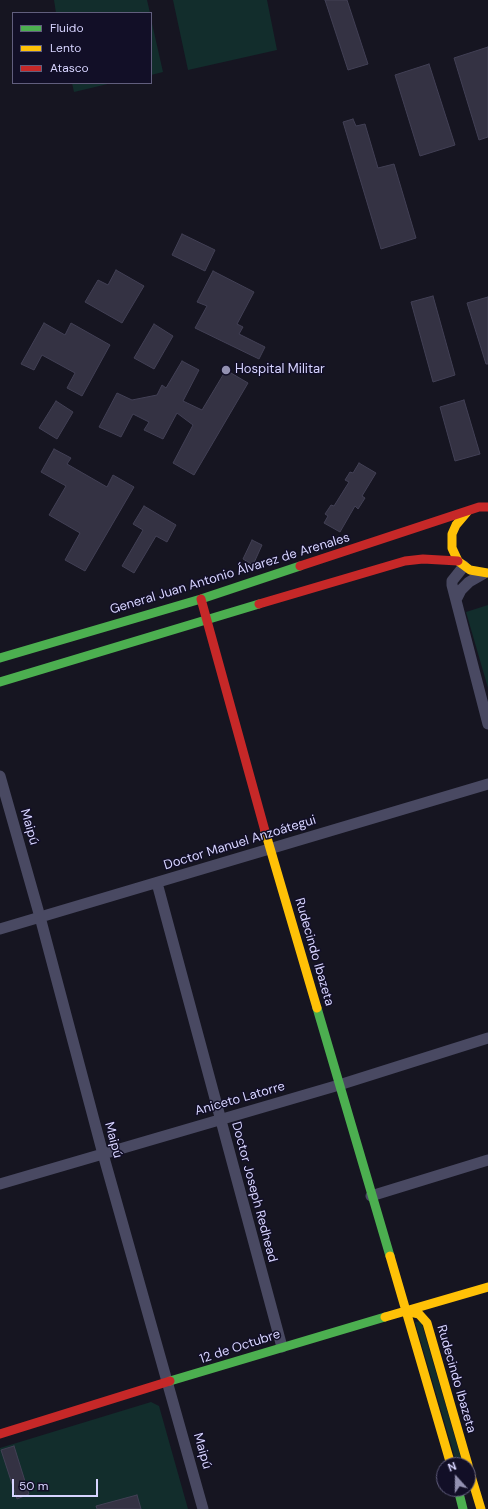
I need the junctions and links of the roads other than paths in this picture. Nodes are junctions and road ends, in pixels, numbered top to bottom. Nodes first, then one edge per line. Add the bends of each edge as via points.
1 (488, 507) edge
2 (467, 512) junction
3 (461, 563) junction
4 (486, 574) edge
5 (200, 599) junction
6 (456, 600) junction
7 (207, 621) junction
8 (0, 658) edge
9 (0, 682) edge
10 (488, 724) edge
11 (0, 776) edge
12 (488, 784) edge
13 (270, 848) junction
14 (157, 882) junction
15 (40, 917) junction
16 (0, 929) edge
17 (488, 1038) edge
18 (339, 1085) junction
19 (220, 1119) junction
20 (102, 1154) junction
21 (488, 1160) edge
22 (0, 1184) edge
23 (371, 1196) junction
24 (488, 1287) edge
25 (406, 1311) junction
26 (282, 1347) junction
27 (168, 1383) junction
28 (0, 1434) edge
29 (449, 1457) edge
30 (466, 1457) edge
31 (476, 1494) edge
32 (460, 1497) edge
33 (204, 1509) edge
34 (463, 1509) edge
35 (480, 1509) edge

1 - 2 street, General Juan Antonio Álvarez de Arenales via 479,507
2 - 3 street via 452,534 452,548
2 - 5 street, General Juan Antonio Álvarez de Arenales
3 - 4 street via 470,570
3 - 6 street via 452,581
3 - 7 street via 423,559 404,562
4 - 6 street via 469,582
5 - 7 street, Rudecindo Ibazeta
5 - 8 street, General Juan Antonio Álvarez de Arenales
6 - 10 street
7 - 9 street
7 - 13 street, Rudecindo Ibazeta
11 - 15 street, Maipú
12 - 13 street, Doctor Manuel Anzoátegui
13 - 14 street, Doctor Manuel Anzoátegui
13 - 18 street, Rudecindo Ibazeta
14 - 15 street, Doctor Manuel Anzoátegui
14 - 19 street, Doctor Joseph Redhead
15 - 16 street, Doctor Manuel Anzoátegui
15 - 20 street, Maipú
17 - 18 street, Aniceto Latorre
18 - 19 street, Aniceto Latorre
18 - 23 street, Rudecindo Ibazeta
19 - 20 street, Aniceto Latorre
19 - 26 street, Doctor Joseph Redhead
20 - 22 street, Aniceto Latorre
20 - 27 street, Maipú
21 - 23 street
23 - 25 street, Rudecindo Ibazeta
24 - 25 street, 12 de Octubre
25 - 26 street, 12 de Octubre
25 - 29 street, Rudecindo Ibazeta
25 - 30 street, Rudecindo Ibazeta via 419,1314 427,1323
26 - 27 street, 12 de Octubre
27 - 28 street, 12 de Octubre
27 - 33 street, Maipú
31 - 35 street, Rudecindo Ibazeta
32 - 34 street

